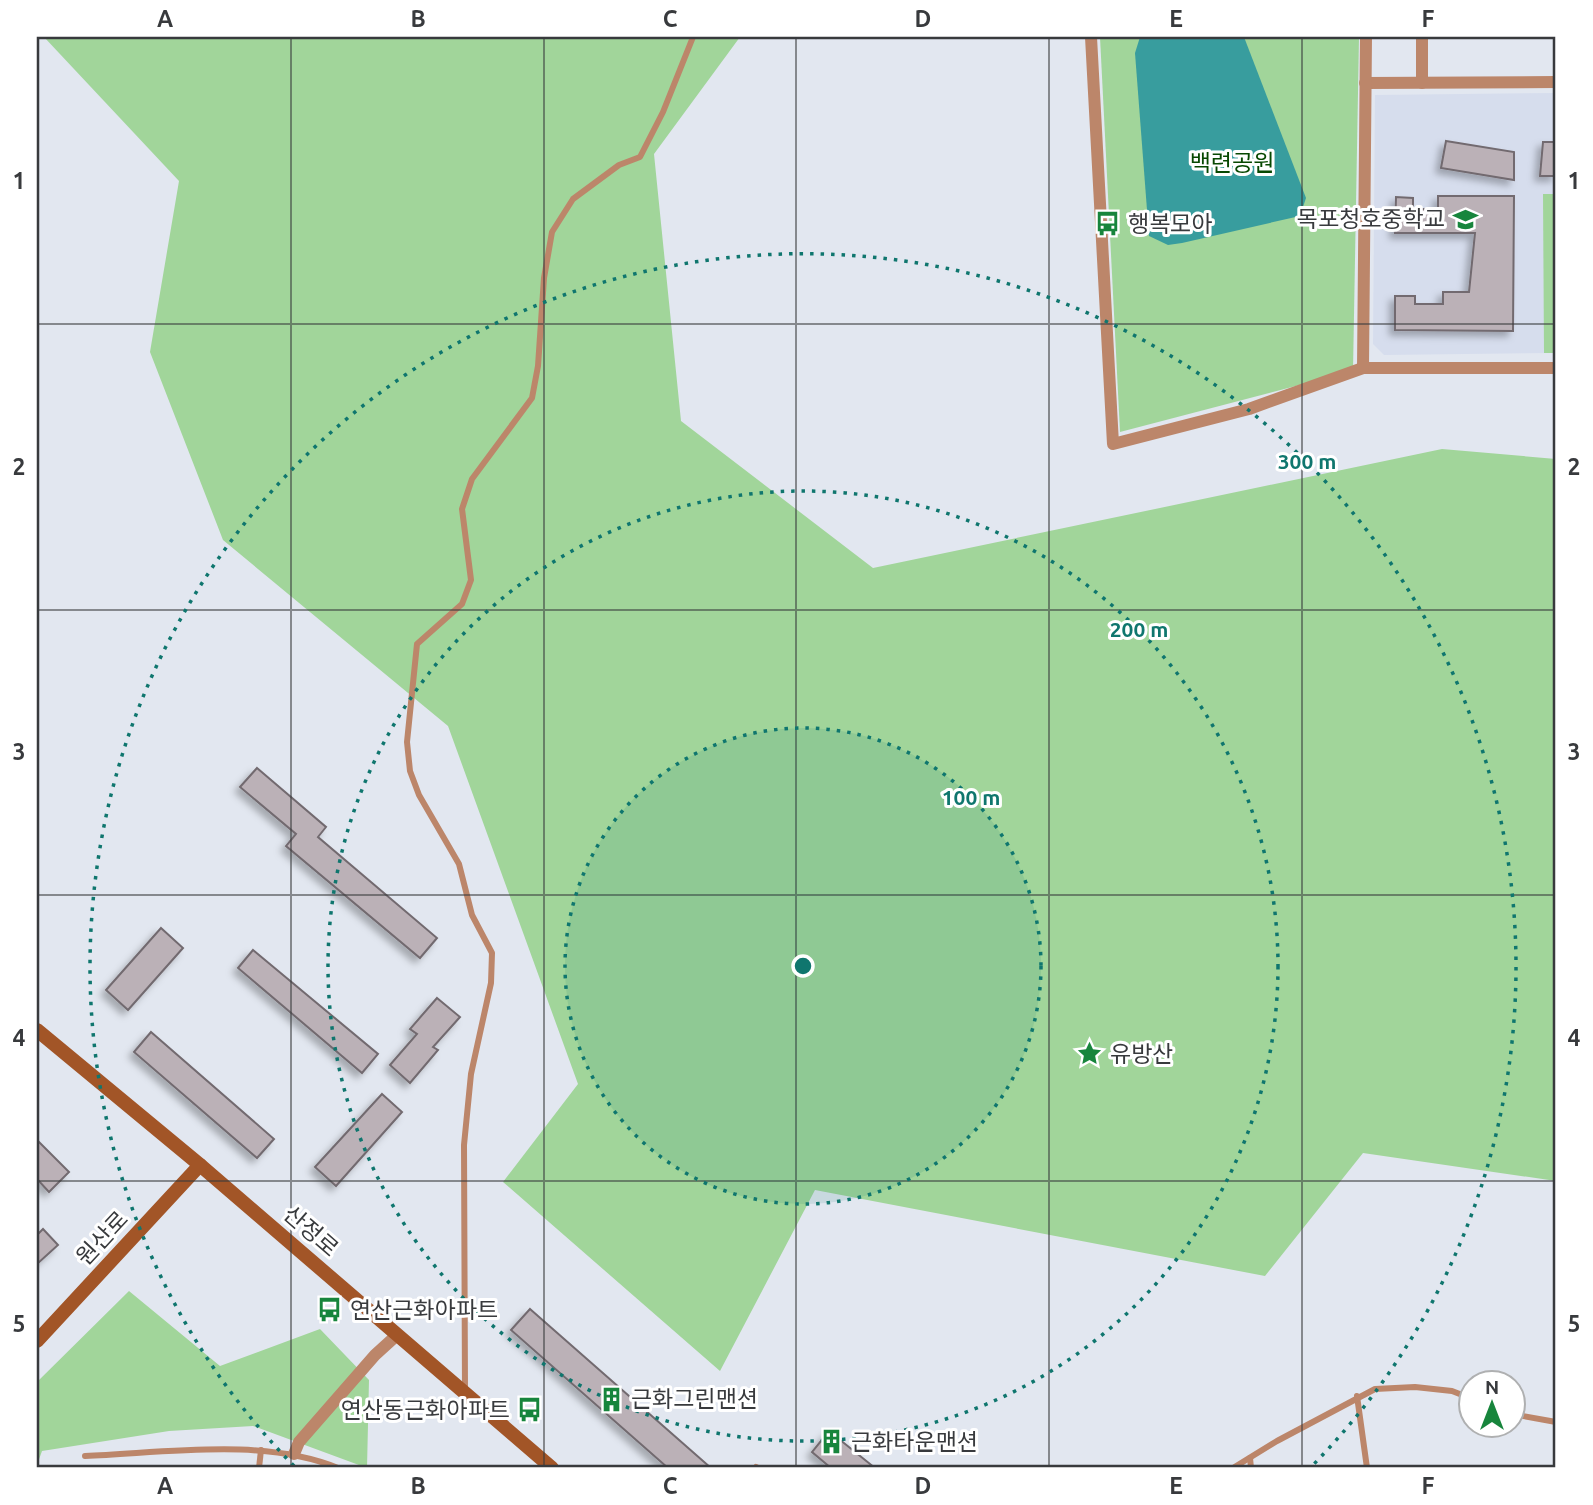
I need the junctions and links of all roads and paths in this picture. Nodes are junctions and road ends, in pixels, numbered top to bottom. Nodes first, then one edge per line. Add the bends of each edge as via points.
1 (693, 37) edge
2 (1091, 37) edge
3 (1366, 37) edge
4 (1422, 37) edge
5 (1556, 82) edge
6 (1365, 83) junction
7 (1422, 83) junction
8 (1363, 368) junction
9 (1556, 368) edge
10 (37, 1030) edge
11 (200, 1165) junction
12 (397, 1335) junction
13 (37, 1341) edge
14 (1456, 1392) edge
15 (465, 1393) junction
16 (1357, 1396) junction
17 (1526, 1416) edge
18 (1556, 1422) edge
19 (261, 1450) junction
20 (294, 1454) junction
21 (85, 1456) dead end
22 (1250, 1458) junction
23 (259, 1468) edge
24 (338, 1468) edge
25 (552, 1468) edge
26 (1233, 1468) edge
27 (1251, 1468) edge
28 (1367, 1468) edge

1 - 15 lane via 639,157 619,165 573,200 552,232 532,398 472,479 463,509 471,580 462,604 417,644 407,742 410,771 459,864 472,915 492,953 464,1145
2 - 8 street via 1113,444 1249,409
3 - 6 street
4 - 7 street
5 - 7 street
6 - 7 street
6 - 8 street
8 - 9 street
10 - 11 street, 산정로
11 - 12 street, 산정로
11 - 13 street, 원산로
12 - 15 street, 산정로
12 - 20 street via 299,1442
14 - 16 lane via 1415,1387 1375,1389
15 - 25 street, 산정로
16 - 22 lane
16 - 28 lane
17 - 18 lane
19 - 20 lane
19 - 21 lane
19 - 23 lane
20 - 24 lane
22 - 26 lane
22 - 27 lane

